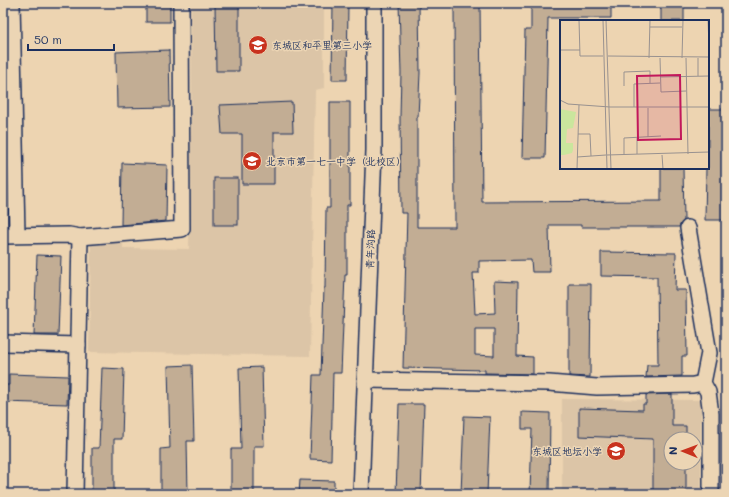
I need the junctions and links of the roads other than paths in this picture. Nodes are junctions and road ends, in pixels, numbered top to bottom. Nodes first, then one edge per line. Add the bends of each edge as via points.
1 (12, 3) edge
2 (181, 3) edge
3 (374, 3) edge
4 (688, 228) dead end
5 (10, 236) edge
6 (80, 237) junction
7 (3, 343) edge
8 (78, 345) junction
9 (365, 380) junction
10 (703, 383) junction
11 (75, 494) edge
12 (361, 494) edge
13 (711, 494) edge

1 - 5 street
2 - 6 street via 182,229
3 - 9 street, 青年沟路 via 374,150
4 - 10 street via 708,353
5 - 6 street
6 - 8 street
7 - 8 street
8 - 11 street
9 - 10 street via 549,383 597,387
9 - 12 street, 青年沟路
10 - 13 street via 708,392 711,414

